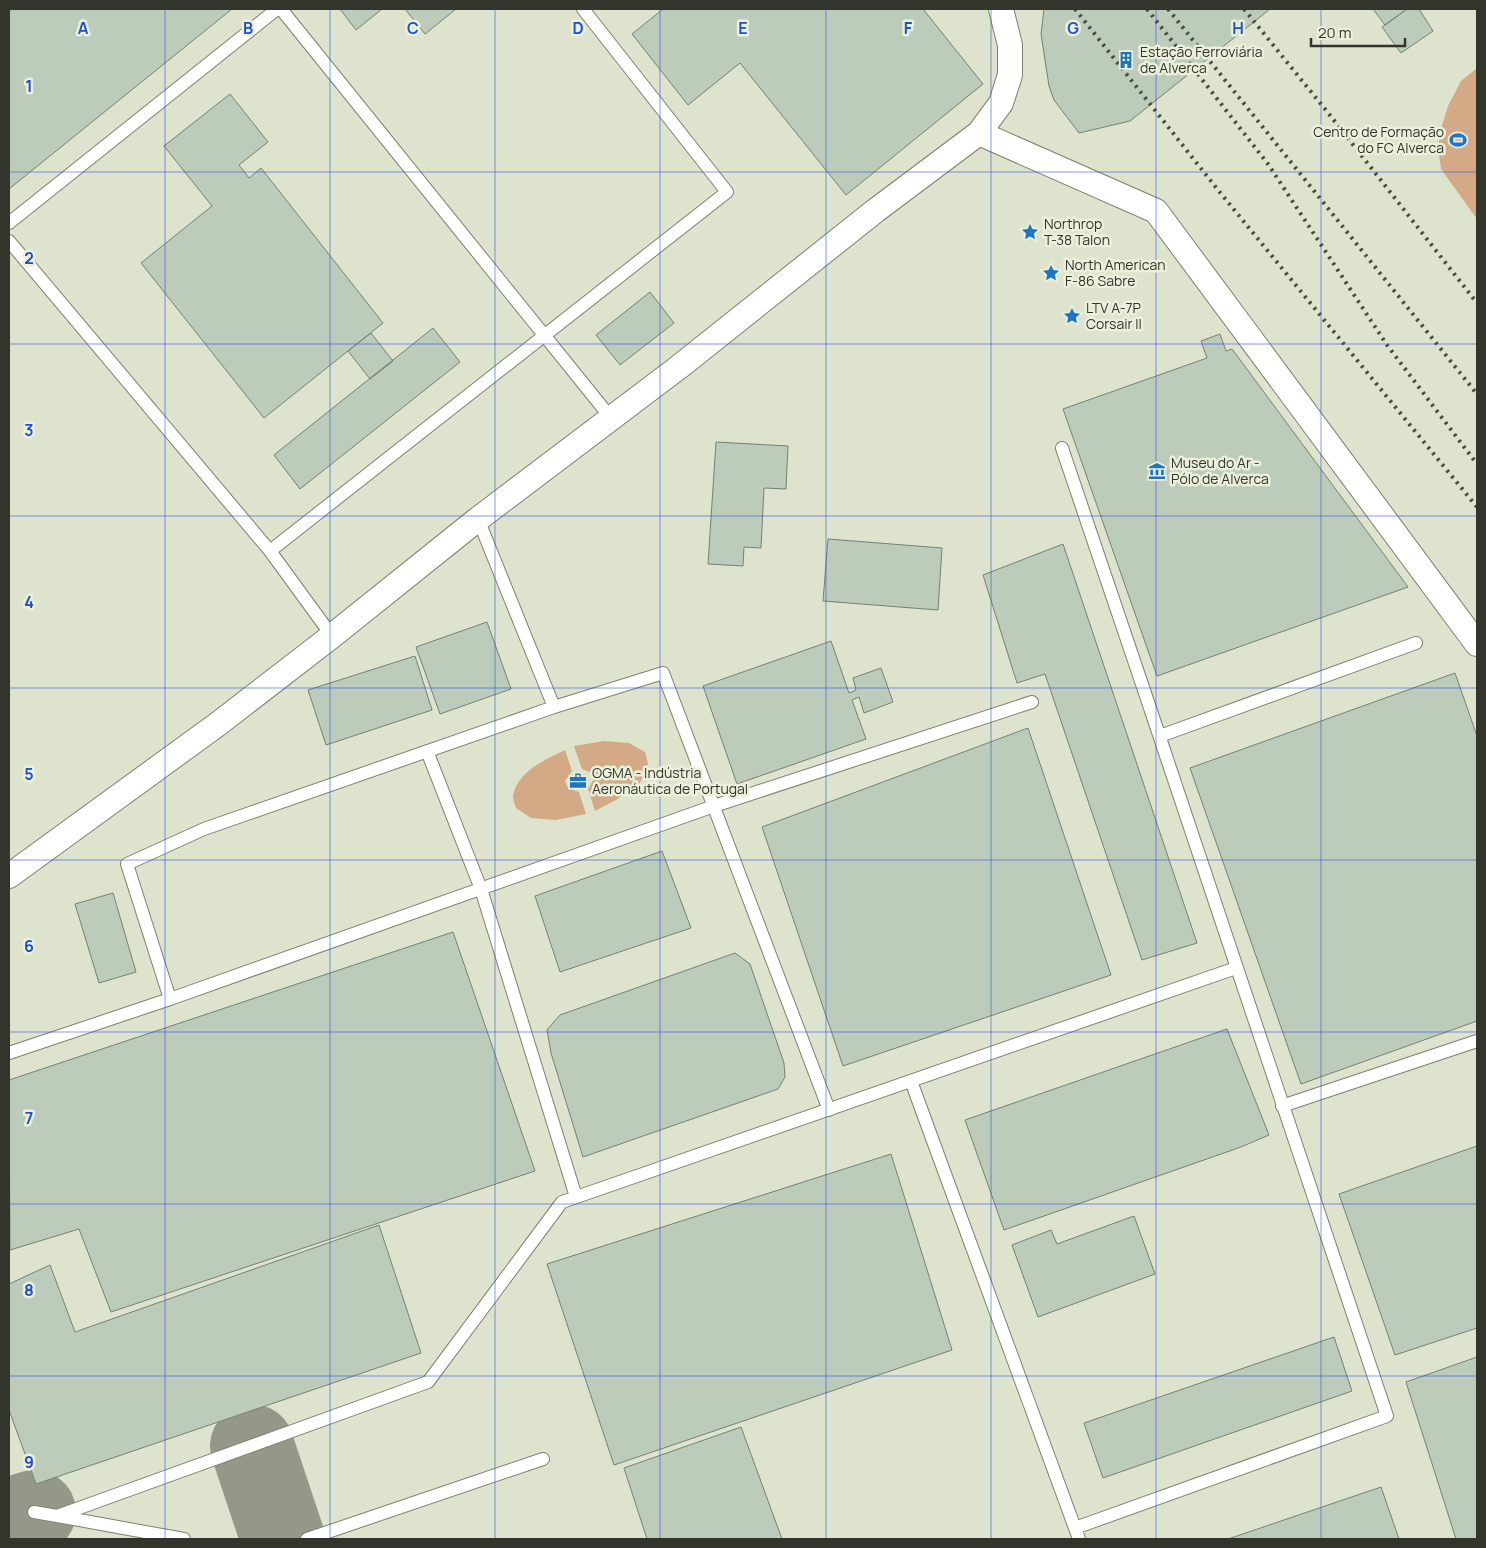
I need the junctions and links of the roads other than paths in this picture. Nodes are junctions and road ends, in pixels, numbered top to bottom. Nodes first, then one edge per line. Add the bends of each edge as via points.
1 (277, 9) edge
2 (281, 9) edge
3 (583, 9) edge
4 (1001, 9) edge
5 (978, 133) junction
6 (9, 223) edge
7 (9, 241) edge
8 (543, 336) junction
9 (611, 418) junction
10 (1062, 448) dead end
11 (478, 518) junction
12 (270, 551) junction
13 (332, 636) junction
14 (1416, 643) dead end
15 (1477, 644) edge
16 (1032, 702) dead end
17 (554, 707) junction
18 (1160, 736) junction
19 (426, 751) junction
20 (714, 806) junction
21 (9, 876) edge
22 (481, 889) junction
23 (1236, 968) junction
24 (170, 999) junction
25 (1477, 1041) edge
26 (9, 1053) edge
27 (911, 1081) junction
28 (1282, 1106) junction
29 (829, 1110) junction
30 (576, 1197) junction
31 (543, 1460) dead end
32 (34, 1512) dead end
33 (57, 1516) junction
34 (1077, 1534) edge
35 (184, 1539) edge
36 (307, 1539) edge

1 - 6 lane
2 - 8 lane
3 - 8 lane via 727,192
4 - 5 street via 1010,46 1010,75 1001,103
5 - 9 street
5 - 15 street via 1156,211
7 - 12 lane
8 - 9 lane
8 - 12 lane
9 - 11 street
10 - 18 lane
11 - 13 street
11 - 17 lane
12 - 13 lane
13 - 21 street
14 - 18 lane
16 - 20 lane
17 - 19 lane
17 - 20 lane via 663,674
18 - 23 lane
19 - 22 lane
19 - 24 lane via 204,829 128,864
20 - 22 lane
20 - 29 lane
22 - 24 lane
22 - 30 lane
23 - 27 lane
23 - 28 lane
24 - 26 lane
25 - 28 lane
27 - 29 lane
27 - 34 lane
28 - 34 lane via 1388,1416
29 - 30 lane
30 - 33 lane via 562,1202 428,1382
31 - 36 lane
32 - 33 lane
33 - 35 lane

